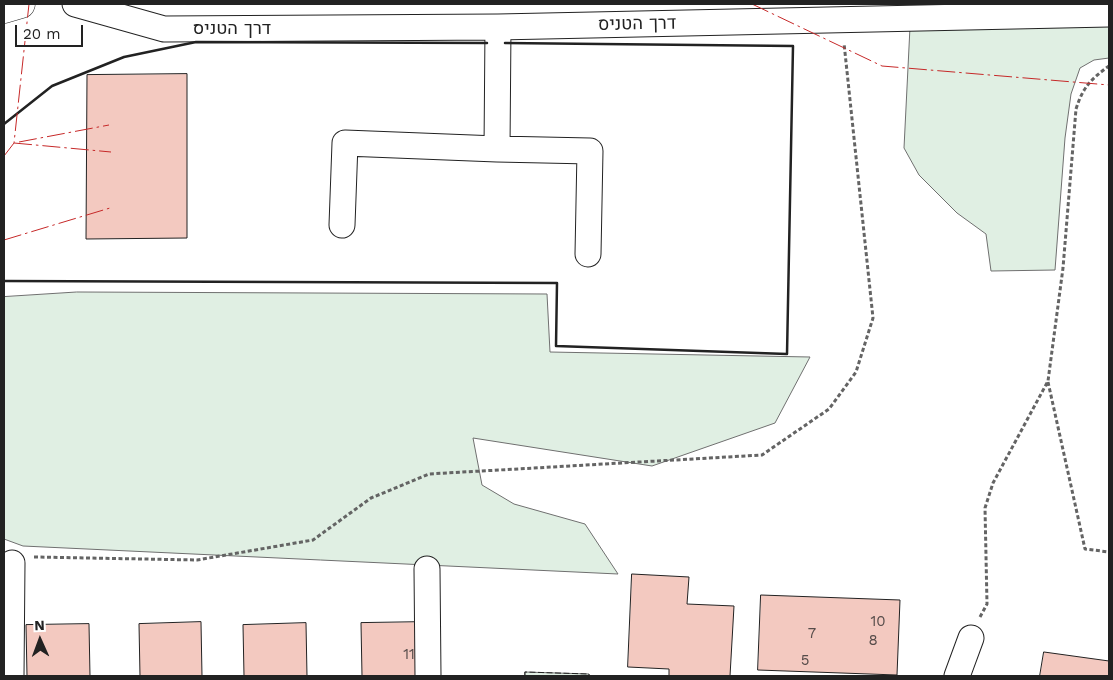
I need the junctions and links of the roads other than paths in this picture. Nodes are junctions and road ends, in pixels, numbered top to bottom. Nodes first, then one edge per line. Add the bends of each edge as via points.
1 (21, 4) edge
2 (75, 4) edge
3 (124, 4) edge
4 (4, 9) edge
5 (1109, 14) edge
6 (498, 27) junction
7 (164, 29) junction
8 (497, 149) junction
9 (342, 225) dead end
10 (588, 254) dead end
11 (12, 563) road end
12 (427, 569) dead end
13 (971, 638) road end
14 (11, 676) edge
15 (428, 676) edge
16 (957, 676) edge

1 - 4 main road
2 - 7 street, דרך הטניס
3 - 7 street
5 - 6 street, דרך הטניס
6 - 7 street, דרך הטניס
6 - 8 street
8 - 9 street via 346,143
8 - 10 street via 590,151
11 - 14 street
12 - 15 street
13 - 16 street

